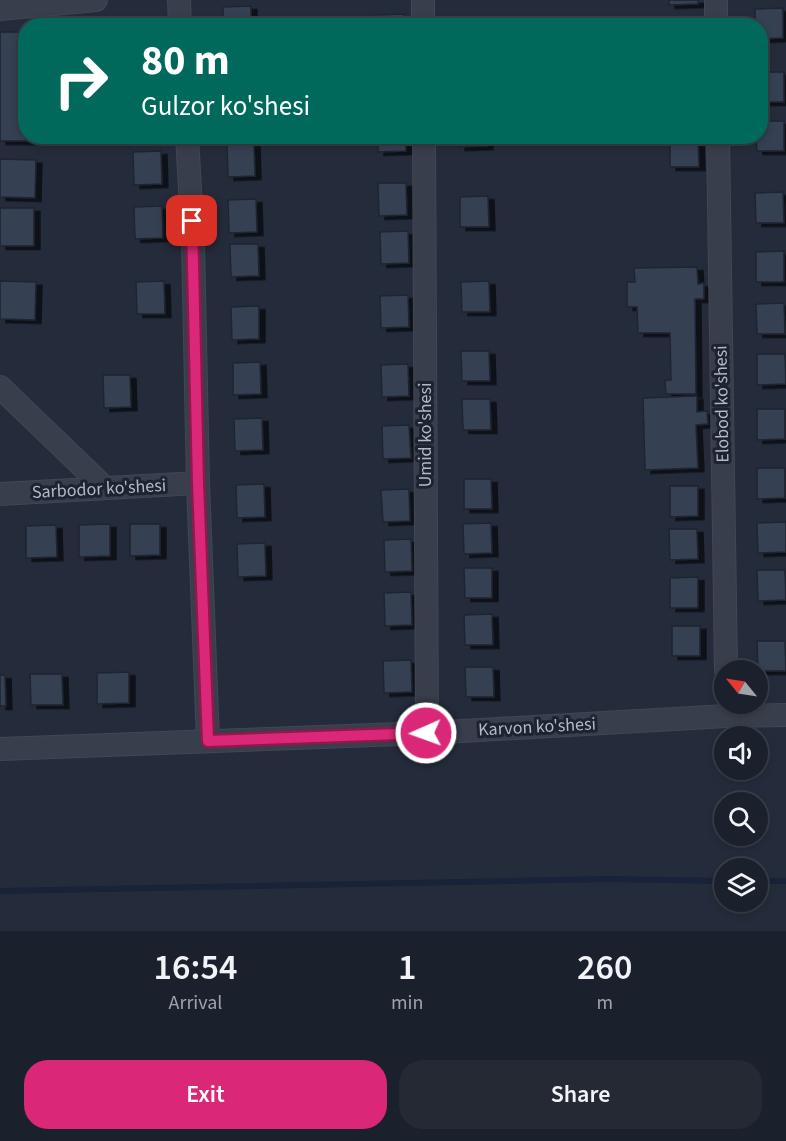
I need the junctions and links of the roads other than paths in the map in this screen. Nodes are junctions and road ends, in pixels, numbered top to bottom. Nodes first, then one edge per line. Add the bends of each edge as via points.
1 (96, 0) edge
2 (179, 0) edge
3 (423, 0) edge
4 (716, 0) edge
5 (0, 9) edge
6 (180, 18) edge
7 (423, 18) edge
8 (716, 18) edge
9 (187, 144) edge
10 (424, 144) edge
11 (718, 144) edge
12 (0, 387) edge
13 (198, 483) junction
14 (105, 488) junction
15 (0, 494) edge
16 (726, 660) edge
17 (714, 711) edge
18 (768, 714) edge
19 (786, 715) edge
20 (426, 733) junction
21 (208, 741) junction
22 (0, 749) edge

1 - 5 street
2 - 6 street
3 - 7 street
4 - 8 street
9 - 13 street
10 - 20 street, Umid ko'shesi
11 - 16 street, Elobod ko'shesi
12 - 14 street
13 - 14 street, Sarbodor ko'shesi
13 - 21 street
14 - 15 street, Sarbodor ko'shesi
17 - 20 street, Karvon ko'shesi
18 - 19 street, Karvon ko'shesi
20 - 21 street, Karvon ko'shesi
21 - 22 street, Karvon ko'shesi

